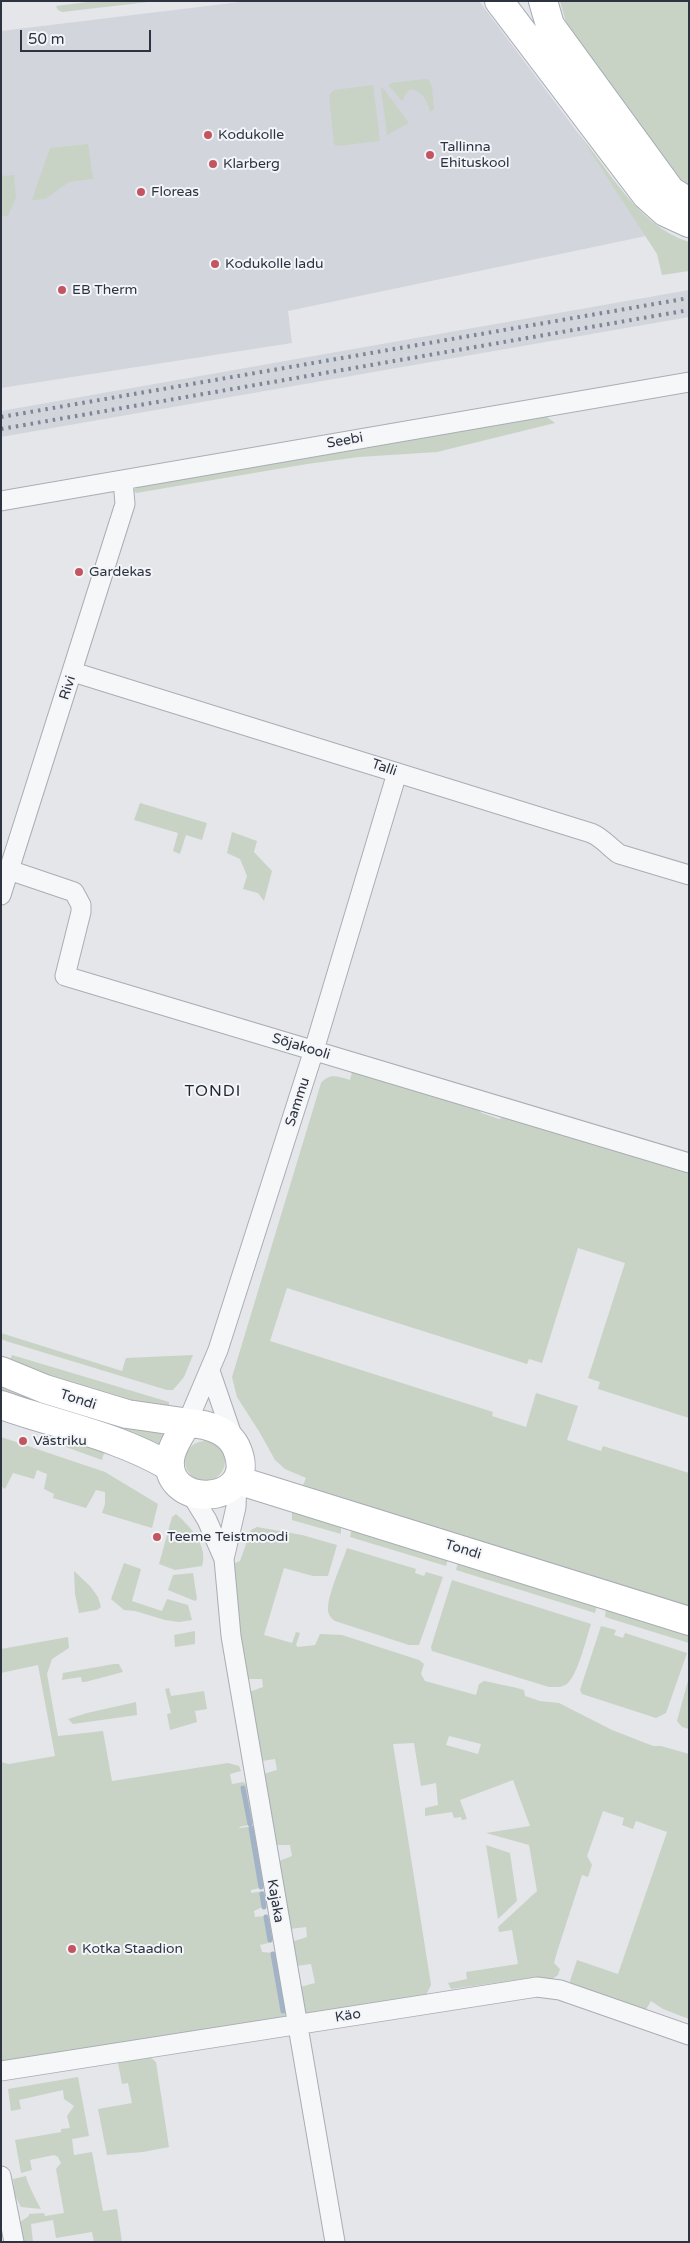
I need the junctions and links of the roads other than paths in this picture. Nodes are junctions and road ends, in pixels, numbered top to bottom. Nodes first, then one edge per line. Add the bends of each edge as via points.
1 (500, 1) edge
2 (544, 1) edge
3 (517, 14) edge
4 (689, 202) edge
5 (689, 223) edge
6 (689, 382) edge
7 (122, 480) junction
8 (1, 501) edge
9 (73, 672) junction
10 (397, 773) junction
11 (9, 870) junction
12 (689, 875) edge
13 (1, 895) edge
14 (314, 1050) junction
15 (689, 1163) edge
16 (1, 1371) edge
17 (210, 1371) junction
18 (1, 1405) edge
19 (187, 1423) junction
20 (234, 1442) junction
21 (170, 1466) junction
22 (237, 1480) junction
23 (191, 1494) junction
24 (224, 1559) junction
25 (689, 1621) edge
26 (296, 2025) junction
27 (689, 2035) edge
28 (1, 2071) edge
29 (1, 2176) edge
30 (14, 2242) edge
31 (334, 2242) edge

1 - 3 street
2 - 4 street via 550,25 631,138 672,191
3 - 5 street via 646,195 665,212
6 - 7 street, Seebi
7 - 8 street, Seebi
7 - 9 street, Rivi via 125,504
9 - 10 street, Talli
9 - 11 street, Rivi
10 - 12 street, Talli via 591,833 602,838 619,854
10 - 14 street, Sammu
11 - 13 street, Rivi
11 - 14 street, Sõjakooli via 74,892 78,897 81,912 65,976
14 - 15 street, Sõjakooli
14 - 17 street, Sammu
16 - 19 street, Tondi via 100,1407
17 - 19 street, Sammu
17 - 20 street
18 - 21 street, Tondi via 113,1440 146,1452
19 - 20 street via 216,1428
19 - 21 street via 174,1444
20 - 22 street via 240,1466
21 - 23 street via 180,1486
22 - 23 street via 220,1493 206,1496
22 - 24 street, Kajaka via 236,1507
22 - 25 street, Tondi
23 - 24 street, Kajaka
24 - 26 street, Kajaka via 231,1636
26 - 27 street, Käo via 542,1987 560,1990
26 - 28 street, Käo
26 - 31 street, Kajaka
29 - 30 street

